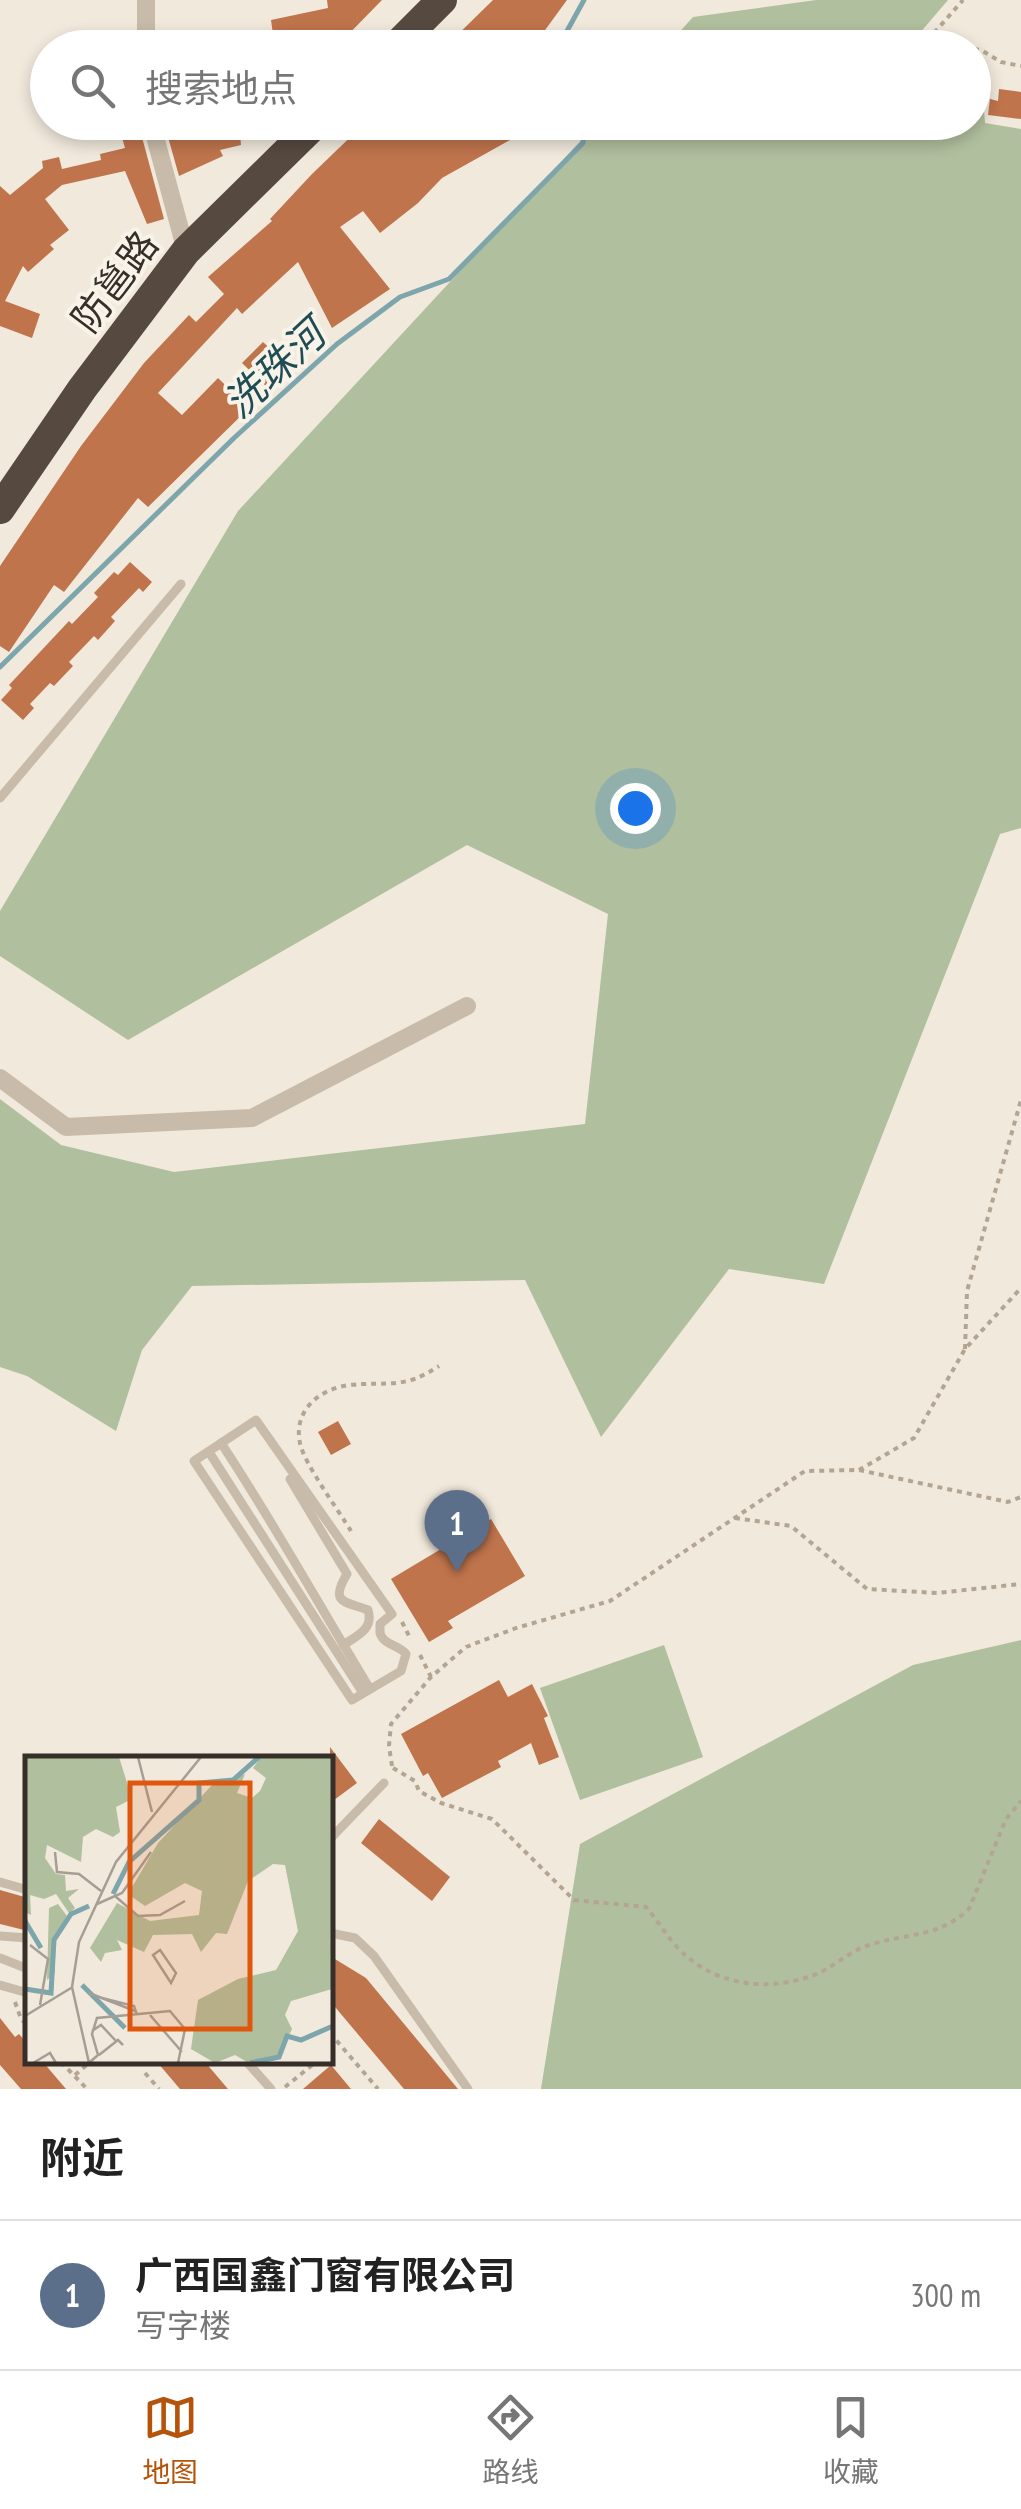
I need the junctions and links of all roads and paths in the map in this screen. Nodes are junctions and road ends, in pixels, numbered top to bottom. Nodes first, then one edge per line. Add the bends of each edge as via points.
1 (146, 0) edge
2 (442, 0) edge
3 (963, 0) edge
4 (146, 30) edge
5 (412, 30) edge
6 (937, 30) edge
7 (991, 56) edge
8 (1021, 66) edge
9 (156, 140) edge
10 (299, 140) edge
11 (186, 250) junction
12 (0, 509) edge
13 (181, 584) dead end
14 (0, 798) edge
15 (467, 1006) dead end
16 (0, 1078) edge
17 (1021, 1100) edge
18 (1021, 1288) edge
19 (965, 1350) junction
20 (439, 1366) dead end
21 (256, 1420) junction
22 (221, 1444) junction
23 (209, 1452) junction
24 (859, 1470) junction
25 (1021, 1498) edge
26 (735, 1518) junction
27 (356, 1538) dead end
28 (1021, 1584) edge
29 (400, 1619) dead end
30 (409, 1636) dead end
31 (343, 1644) junction
32 (367, 1691) junction
33 (384, 1783) dead end
34 (1021, 1801) edge
35 (332, 1837) edge
36 (0, 1882) edge
37 (25, 1889) edge
38 (332, 1934) edge
39 (0, 1936) edge
40 (25, 1938) edge
41 (0, 1958) edge
42 (25, 1968) edge
43 (5, 1987) edge
44 (25, 2023) edge
45 (332, 2035) edge
46 (338, 2042) junction
47 (332, 2048) edge
48 (63, 2064) edge
49 (88, 2064) edge
50 (249, 2064) edge
51 (314, 2064) edge
52 (145, 2073) dead end
53 (74, 2076) junction
54 (88, 2089) edge
55 (159, 2089) edge
56 (271, 2089) edge
57 (283, 2089) edge
58 (378, 2089) edge
59 (468, 2089) edge

1 - 4 street
2 - 5 highway
3 - 6 path
7 - 8 path
9 - 11 street
10 - 11 highway, 防邕路
11 - 12 highway, 防邕路
13 - 14 lane
15 - 16 street via 252,1118 66,1127
17 - 19 path via 967,1291
18 - 19 path
19 - 24 path via 914,1438
20 - 27 path via 416,1381 346,1385 324,1393 299,1422 300,1446
21 - 22 lane
21 - 31 lane via 347,1574 339,1597 368,1610 364,1632
21 - 32 lane via 392,1614 380,1633 406,1654 405,1662
22 - 23 lane
22 - 31 lane
23 - 32 lane
23 - 32 lane via 194,1462 352,1700
24 - 25 path via 1008,1502
24 - 26 path via 805,1472
26 - 28 path via 791,1526 867,1589 937,1593
26 - 34 path via 610,1601 466,1647 391,1724 393,1768 440,1803 492,1818 574,1900 646,1907 686,1955 733,1983 810,1977 863,1947 936,1932 958,1919 969,1909 1006,1818
29 - 30 path
31 - 32 lane
33 - 35 lane
36 - 37 lane
38 - 59 lane via 355,1938 374,1956
39 - 40 lane
41 - 42 lane
43 - 44 path
45 - 46 path
46 - 47 path
46 - 58 path
48 - 53 path
49 - 53 path
50 - 56 lane
51 - 57 path
52 - 55 path
53 - 54 path

